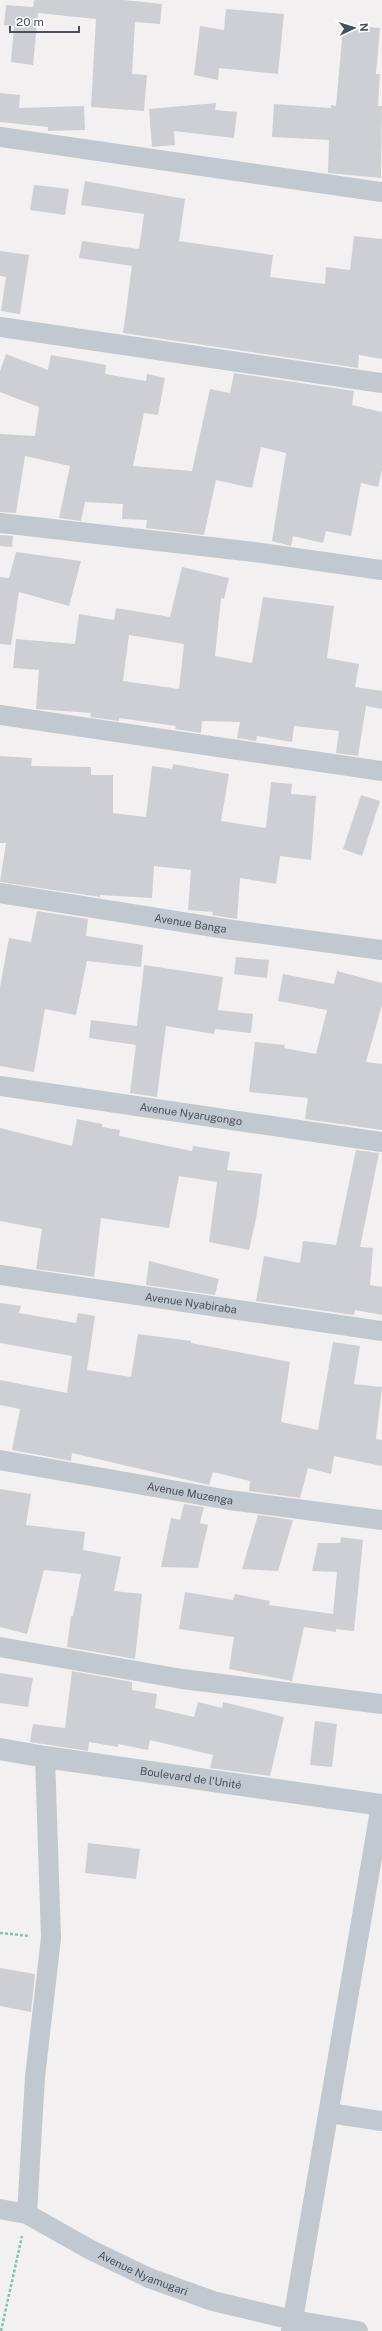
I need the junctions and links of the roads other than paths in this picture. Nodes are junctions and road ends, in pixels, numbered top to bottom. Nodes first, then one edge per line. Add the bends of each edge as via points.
1 (0, 138) edge
2 (382, 192) edge
3 (0, 326) edge
4 (382, 383) edge
5 (0, 523) edge
6 (382, 570) edge
7 (0, 715) edge
8 (382, 771) edge
9 (0, 893) edge
10 (382, 950) edge
11 (0, 1086) edge
12 (382, 1142) edge
13 (0, 1275) edge
14 (382, 1332) edge
15 (0, 1460) edge
16 (382, 1520) edge
17 (0, 1647) edge
18 (382, 1704) edge
19 (0, 1748) edge
20 (45, 1757) junction
21 (382, 1805) edge
22 (329, 2113) junction
23 (382, 2121) edge
24 (0, 2209) edge
25 (27, 2214) junction
26 (292, 2326) edge
27 (358, 2331) edge

1 - 2 street
3 - 4 street
5 - 6 street via 254,552
7 - 8 street
9 - 10 street, Avenue Banga via 226,929
11 - 12 street, Avenue Nyarugongo
13 - 14 street, Avenue Nyabiraba
15 - 16 street, Avenue Muzenga via 229,1500
17 - 18 street via 182,1679
19 - 20 street, Boulevard de l'Unité
20 - 21 street, Boulevard de l'Unité
20 - 25 street via 51,1938 35,2077
21 - 22 street
22 - 23 street
22 - 26 street
24 - 25 street, Avenue Nyamugari
25 - 26 street, Avenue Nyamugari via 89,2249 149,2278
26 - 27 street, Avenue Nyamugari

